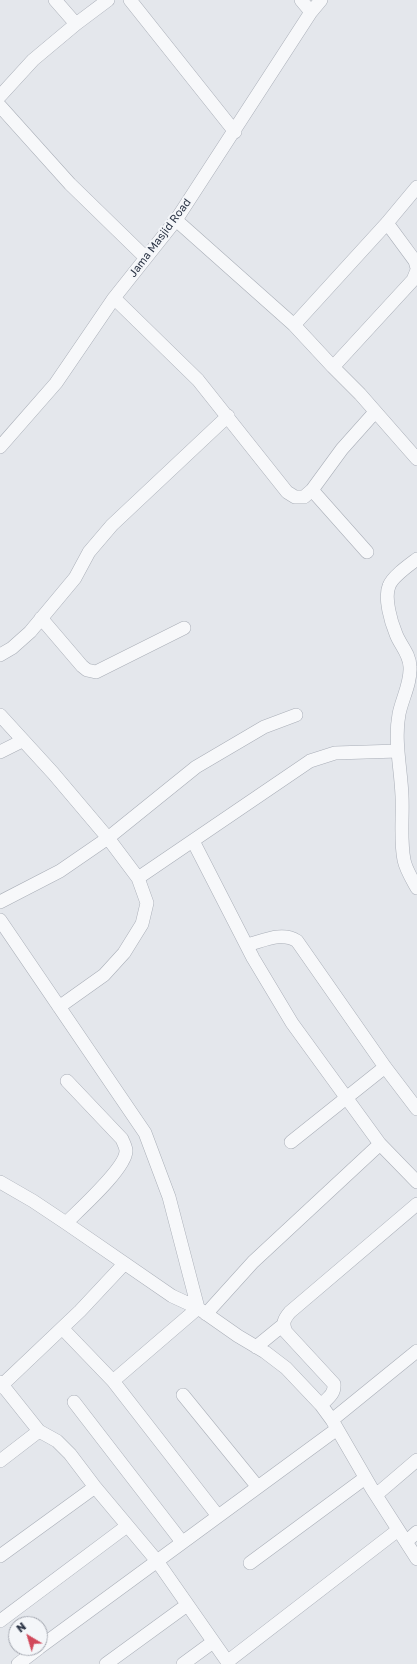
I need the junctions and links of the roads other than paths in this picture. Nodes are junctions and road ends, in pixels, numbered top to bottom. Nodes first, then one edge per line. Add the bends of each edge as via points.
1 (55, 0) edge
2 (108, 0) edge
3 (130, 0) edge
4 (301, 0) edge
5 (321, 0) edge
6 (311, 12) junction
7 (76, 24) junction
8 (0, 96) edge
9 (0, 106) edge
10 (235, 132) junction
11 (417, 187) edge
12 (176, 220) junction
13 (387, 223) junction
14 (145, 257) junction
15 (417, 269) edge
16 (114, 298) junction
17 (294, 325) junction
18 (333, 367) junction
19 (375, 412) junction
20 (228, 416) junction
21 (0, 447) edge
22 (417, 459) edge
23 (312, 490) junction
24 (367, 552) dead end
25 (417, 559) edge
26 (41, 618) junction
27 (184, 628) dead end
28 (0, 655) edge
29 (0, 715) edge
30 (296, 715) dead end
31 (22, 741) junction
32 (398, 751) junction
33 (0, 752) edge
34 (108, 838) junction
35 (192, 841) junction
36 (138, 878) junction
37 (417, 888) edge
38 (0, 902) edge
39 (0, 920) edge
40 (247, 945) junction
41 (59, 1007) junction
42 (385, 1067) junction
43 (67, 1081) dead end
44 (347, 1098) junction
45 (417, 1109) edge
46 (291, 1142) dead end
47 (380, 1144) junction
48 (0, 1182) edge
49 (417, 1182) edge
50 (416, 1208) edge
51 (66, 1223) junction
52 (124, 1264) junction
53 (202, 1311) junction
54 (283, 1325) junction
55 (62, 1328) junction
56 (256, 1347) junction
57 (417, 1351) edge
58 (113, 1381) junction
59 (1, 1385) edge
60 (183, 1395) dead end
61 (74, 1402) dead end
62 (321, 1405) junction
63 (334, 1424) junction
64 (39, 1431) junction
65 (417, 1460) edge
66 (0, 1461) edge
67 (365, 1478) junction
68 (95, 1486) junction
69 (257, 1486) junction
70 (376, 1495) junction
71 (218, 1516) junction
72 (127, 1526) junction
73 (398, 1530) junction
74 (417, 1532) edge
75 (182, 1542) junction
76 (406, 1542) junction
77 (0, 1556) edge
78 (417, 1560) edge
79 (157, 1561) junction
80 (250, 1563) dead end
81 (187, 1605) junction
82 (0, 1621) edge
83 (48, 1642) edge
84 (213, 1642) junction
85 (29, 1656) edge
86 (228, 1663) edge
87 (18, 1664) edge
88 (106, 1664) edge
89 (183, 1664) edge

1 - 7 street
2 - 7 street
3 - 10 street
4 - 6 street
5 - 6 street, Jama Masjid Road
6 - 10 street, Jama Masjid Road
7 - 8 street via 33,60
9 - 14 street via 70,184
10 - 12 street, Jama Masjid Road
11 - 13 street
12 - 14 street, Jama Masjid Road
12 - 17 street
13 - 15 street via 415,261
13 - 17 street
14 - 16 street, Jama Masjid Road
15 - 18 street via 413,280
16 - 20 street via 198,380
16 - 21 street, Jama Masjid Road via 56,383
17 - 18 street
18 - 19 street
19 - 22 street
19 - 23 street via 342,449
20 - 23 street via 287,492 295,497 304,497
20 - 26 street via 112,525 89,552 75,578
23 - 24 street
25 - 32 street via 389,585 387,601 396,633 410,665 410,676 399,715
26 - 27 street via 82,666 96,672
26 - 28 street via 30,632
29 - 31 street
30 - 34 street via 264,727 196,767
31 - 33 street
31 - 34 street
32 - 35 street via 335,753 310,761
32 - 37 street via 404,861
34 - 36 street
34 - 38 street via 60,871
35 - 36 street
35 - 40 street
36 - 41 street via 147,903 142,924 124,953 104,975
39 - 41 street
40 - 42 street via 280,936 298,941
40 - 44 street via 292,1023
41 - 53 street via 145,1133 169,1197
42 - 44 street
42 - 45 street
43 - 51 street via 122,1139 126,1150 123,1161 112,1176
44 - 46 street
44 - 47 street
47 - 49 street
47 - 53 street
48 - 51 street via 33,1200
50 - 54 street via 290,1312
51 - 52 street
52 - 53 street via 172,1296
52 - 55 street
53 - 56 street
53 - 58 street
54 - 56 street
54 - 62 street via 286,1332 334,1384 332,1394
55 - 58 street
55 - 59 street
56 - 62 street via 286,1368
57 - 63 street
58 - 71 street
59 - 64 street
60 - 69 street
61 - 75 street
62 - 63 street
63 - 67 street
63 - 69 street
64 - 66 street
64 - 68 street via 56,1441 70,1454
65 - 70 street
67 - 70 street
67 - 80 street
68 - 72 street
68 - 77 street
69 - 71 street
70 - 73 street
71 - 75 street
72 - 79 street
72 - 82 street
73 - 76 street
73 - 86 street
74 - 76 street
75 - 79 street
76 - 78 street
79 - 81 street
79 - 83 street
81 - 84 street
81 - 88 street
84 - 86 street
84 - 89 street
85 - 87 street

